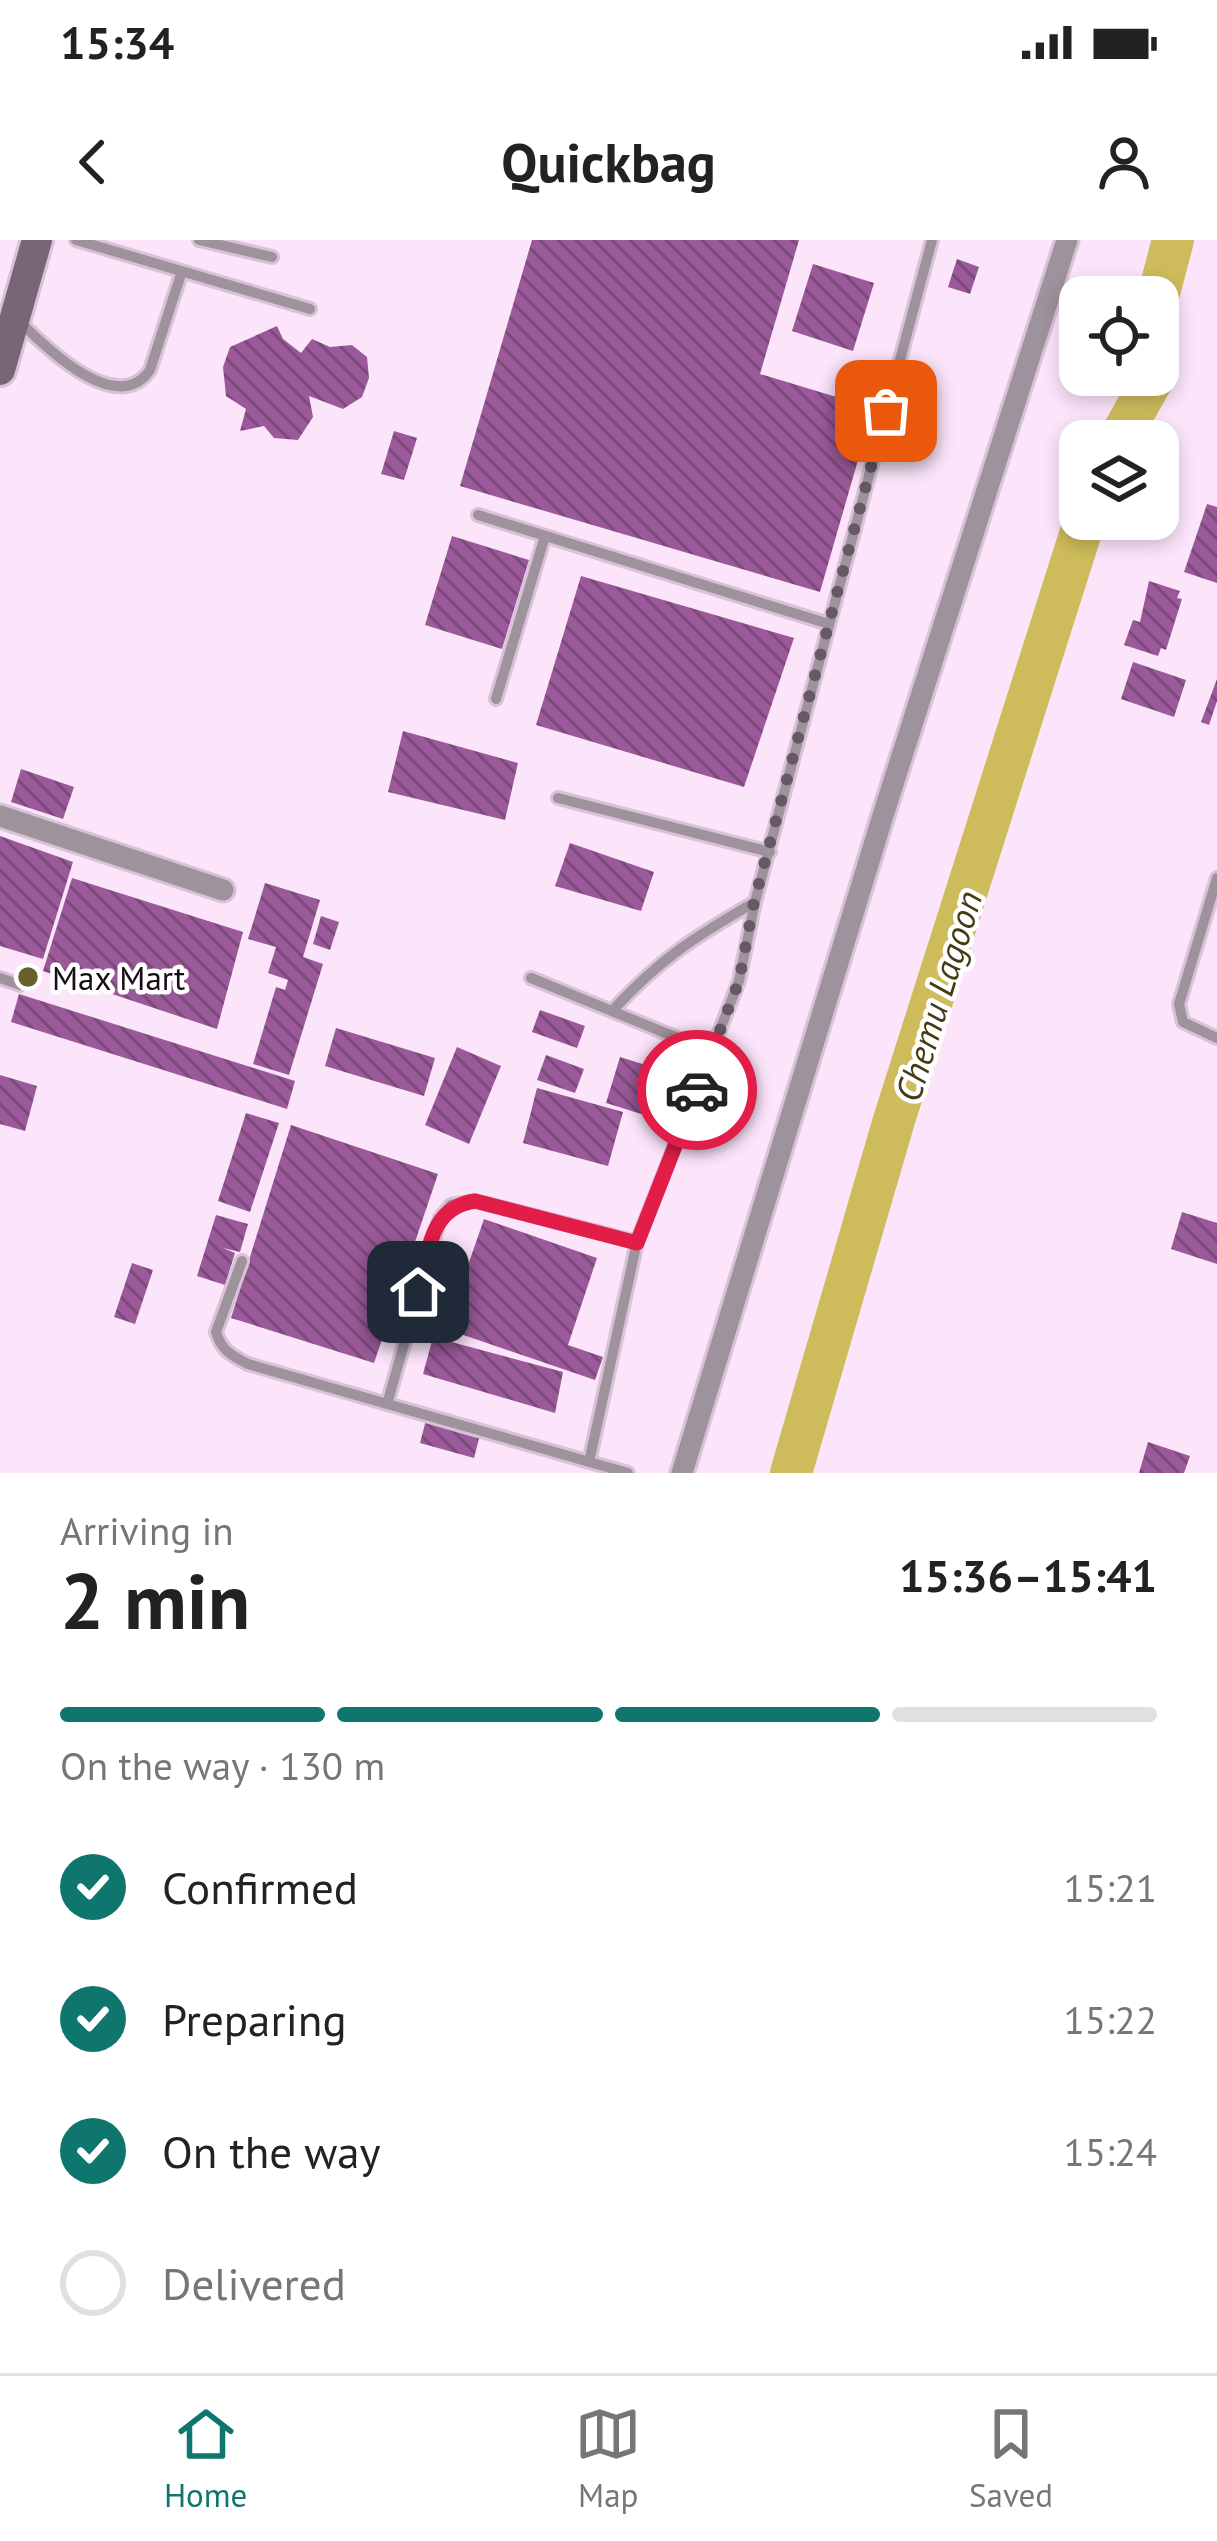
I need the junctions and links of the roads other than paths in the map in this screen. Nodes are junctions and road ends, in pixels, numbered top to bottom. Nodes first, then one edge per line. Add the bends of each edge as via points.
1 (37, 240) edge
2 (76, 240) edge
3 (199, 240) edge
4 (932, 240) edge
5 (1067, 240) edge
6 (272, 256) dead end
7 (182, 271) junction
8 (310, 309) dead end
9 (15, 317) junction
10 (0, 370) edge
11 (478, 515) dead end
12 (545, 536) junction
13 (830, 624) junction
14 (496, 699) dead end
15 (558, 798) dead end
16 (0, 816) edge
17 (770, 852) junction
18 (1217, 878) edge
19 (223, 890) dead end
20 (754, 902) junction
21 (0, 978) edge
22 (531, 978) dead end
23 (20, 985) dead end
24 (612, 1011) junction
25 (1217, 1038) edge
26 (712, 1052) junction
27 (637, 1243) junction
28 (242, 1261) dead end
29 (387, 1404) junction
30 (590, 1462) junction
31 (628, 1473) edge
32 (682, 1473) edge

1 - 9 street
2 - 7 lane
3 - 6 lane
4 - 13 lane
5 - 32 street
7 - 8 lane
7 - 9 lane via 150,370 130,387 74,370
9 - 10 street
11 - 12 lane
12 - 13 lane
12 - 14 lane
13 - 17 lane
15 - 17 lane
16 - 19 street
17 - 20 lane
18 - 25 lane via 1179,1004 1183,1022
20 - 24 lane via 684,943
20 - 26 lane via 739,981
21 - 23 lane
22 - 24 lane
24 - 26 lane
26 - 27 lane
27 - 29 lane via 490,1204 452,1205 440,1218
27 - 30 lane
28 - 29 lane via 216,1332 229,1354
29 - 30 lane
30 - 31 lane

